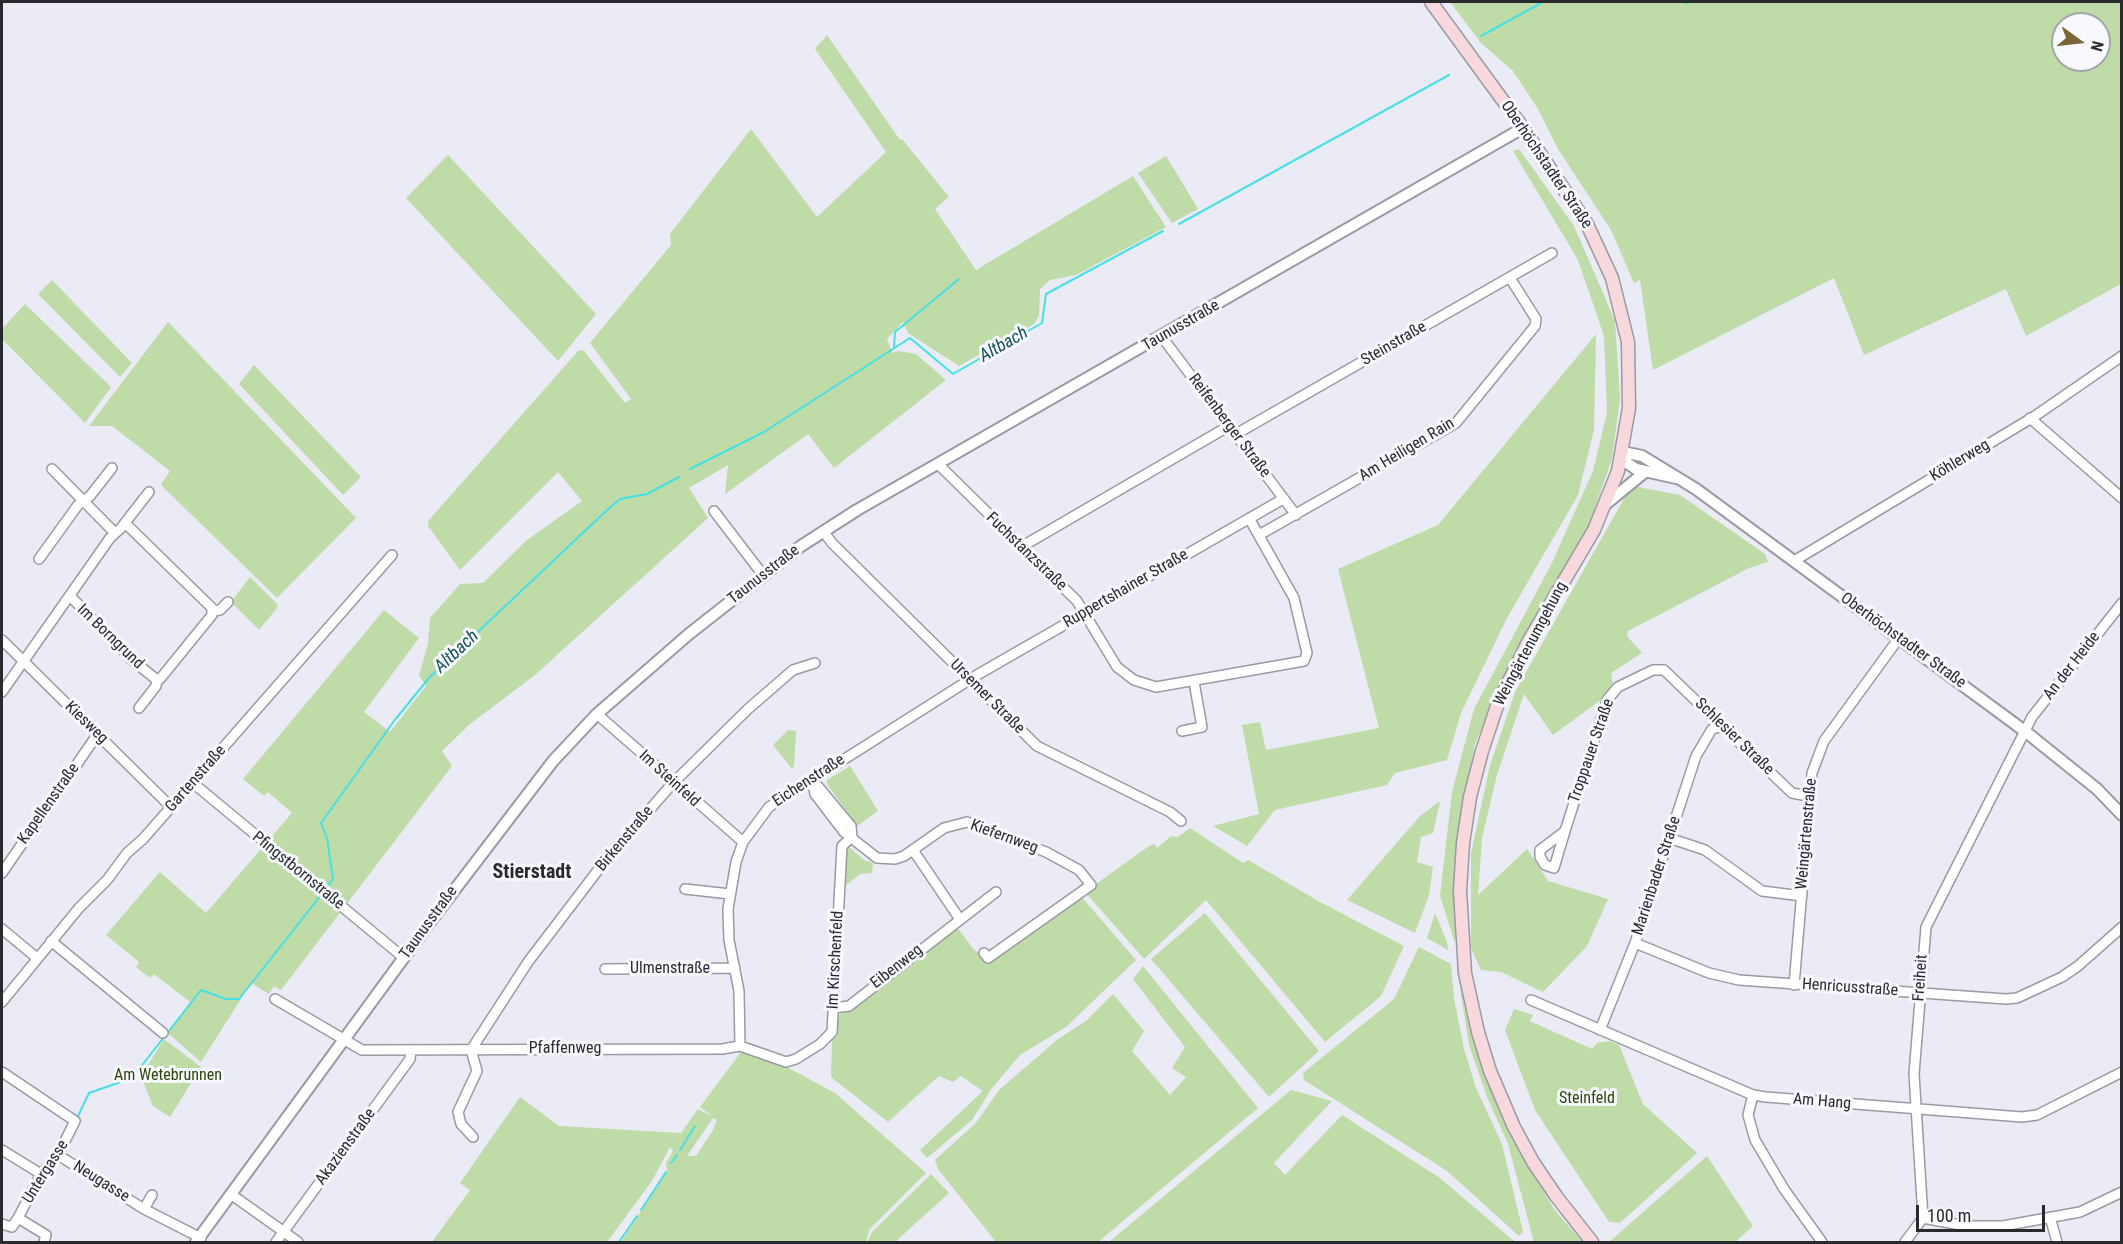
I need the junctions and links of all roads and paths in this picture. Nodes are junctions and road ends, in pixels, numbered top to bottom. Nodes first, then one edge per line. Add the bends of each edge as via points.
1 (1431, 2) edge
2 (1523, 128) junction
3 (1552, 253) dead end
4 (1510, 278) junction
5 (1162, 337) junction
6 (2121, 356) edge
7 (2030, 418) junction
8 (1229, 426) junction
9 (1236, 434) junction
10 (1623, 452) junction
11 (938, 464) junction
12 (112, 468) dead end
13 (52, 469) dead end
14 (1645, 472) junction
15 (1676, 478) junction
16 (149, 492) dead end
17 (2121, 498) edge
18 (1283, 499) junction
19 (84, 501) junction
20 (1607, 503) junction
21 (714, 511) dead end
22 (1296, 515) junction
23 (1249, 519) junction
24 (125, 523) junction
25 (823, 531) junction
26 (115, 533) junction
27 (1259, 535) junction
28 (1021, 546) junction
29 (392, 555) dead end
30 (39, 559) dead end
31 (1794, 561) junction
32 (763, 575) junction
33 (70, 597) junction
34 (228, 602) dead end
35 (2121, 603) edge
36 (213, 611) junction
37 (1086, 613) junction
38 (1899, 638) junction
39 (2, 640) edge
40 (23, 661) junction
41 (815, 663) dead end
42 (1664, 670) joint
43 (157, 680) junction
44 (970, 680) junction
45 (1194, 682) junction
46 (2, 692) edge
47 (139, 708) dead end
48 (597, 714) junction
49 (1719, 727) junction
50 (1182, 731) dead end
51 (2026, 732) junction
52 (98, 735) junction
53 (811, 779) junction
54 (193, 783) junction
55 (673, 783) junction
56 (1808, 796) junction
57 (171, 807) junction
58 (2121, 815) edge
59 (1181, 821) dead end
60 (1565, 831) dead end
61 (852, 837) junction
62 (1669, 838) junction
63 (743, 842) junction
64 (912, 850) junction
65 (2, 873) edge
66 (685, 889) dead end
67 (996, 892) dead end
68 (730, 894) junction
69 (1802, 896) junction
70 (959, 918) junction
71 (2121, 927) edge
72 (2, 929) edge
73 (51, 941) junction
74 (1635, 943) junction
75 (984, 953) dead end
76 (37, 958) junction
77 (404, 958) junction
78 (735, 968) junction
79 (605, 969) dead end
80 (1794, 985) junction
81 (1920, 993) junction
82 (275, 999) dead end
83 (1531, 1000) dead end
84 (2, 1002) edge
85 (833, 1008) junction
86 (1600, 1030) junction
87 (163, 1033) dead end
88 (344, 1040) junction
89 (740, 1046) junction
90 (411, 1050) junction
91 (471, 1050) junction
92 (786, 1062) joint
93 (2, 1072) edge
94 (2121, 1072) edge
95 (1753, 1095) junction
96 (1917, 1110) junction
97 (473, 1137) dead end
98 (2, 1150) edge
99 (58, 1155) junction
100 (41, 1174) junction
101 (2121, 1192) edge
102 (152, 1195) dead end
103 (232, 1195) junction
104 (144, 1209) junction
105 (2050, 1217) junction
106 (18, 1218) junction
107 (1923, 1218) junction
108 (2, 1224) edge
109 (284, 1232) junction
110 (199, 1240) edge
111 (44, 1242) edge
112 (276, 1242) edge
113 (298, 1242) edge
114 (1592, 1242) edge
115 (1822, 1242) edge
116 (1905, 1242) edge
117 (2057, 1242) edge

1 - 2 main road, Oberhöchstadter Straße
2 - 5 street, Taunusstraße
2 - 10 main road, Oberhöchstadter Straße via 1587,225 1619,299 1628,342 1630,386
3 - 4 street, Steinstraße
4 - 9 street, Steinstraße
4 - 22 street, Am Heiligen Rain via 1536,320 1535,326 1456,423
5 - 8 street, Reifenberger Straße
5 - 11 street, Taunusstraße
6 - 7 street, Köhlerweg
7 - 17 street
7 - 31 street, Köhlerweg
8 - 9 street, Reifenberger Straße
8 - 28 street
9 - 18 street, Reifenberger Straße
10 - 14 street, Oberhöchstadter Straße via 1627,463
10 - 15 street, Oberhöchstadter Straße via 1642,456
10 - 20 main road, Weingärtenumgehung
11 - 25 street, Taunusstraße
11 - 28 street, Fuchstanzstraße
12 - 19 street
13 - 19 street
14 - 15 street, Oberhöchstadter Straße
14 - 20 street
15 - 31 street, Oberhöchstadter Straße
16 - 24 street, Im Borngrund
18 - 22 street, Reifenberger Straße
18 - 23 street, Ruppertshainer Straße
19 - 26 street
19 - 30 street
20 - 114 main road, Weingärtenumgehung via 1497,706 1470,796 1460,891 1465,967 1480,1042 1505,1108 1544,1180
21 - 32 street
22 - 27 street
23 - 27 street, Fuchstanzstraße
23 - 37 street, Ruppertshainer Straße
24 - 26 street, Im Borngrund
24 - 36 street
25 - 32 street, Taunusstraße
25 - 44 street, Ursemer Straße
26 - 33 street, Im Borngrund
27 - 45 street, Fuchstanzstraße via 1294,598 1307,653 1304,661
28 - 37 street, Fuchstanzstraße
29 - 54 street, Gartenstraße
31 - 38 street, Oberhöchstadter Straße
32 - 48 street, Taunusstraße
33 - 40 street
33 - 43 street, Im Borngrund
34 - 36 street, Im Borngrund
35 - 51 street, An der Heide via 2032,717
36 - 43 street, Im Borngrund
37 - 44 street, Ruppertshainer Straße
37 - 45 street, Fuchstanzstraße via 1125,675 1156,687
38 - 51 street, Oberhöchstadter Straße
38 - 56 street, Weingärtenstraße via 1824,741
39 - 40 street, Kiesweg
40 - 46 street
40 - 52 street, Kiesweg
41 - 55 street, Birkenstraße via 793,670
42 - 49 street, Schlesier Straße
42 - 60 street, Troppauer Straße via 1633,678 1607,700
43 - 47 street, Im Borngrund
44 - 53 street, Eichenstraße
44 - 59 street, Ursemer Straße via 1044,751 1170,812
45 - 50 street via 1202,728
48 - 55 street, Im Steinfeld
48 - 77 street, Taunusstraße via 538,779
49 - 56 street, Schlesier Straße via 1792,793
49 - 62 street, Marienbader Straße via 1712,729 1696,756
51 - 58 street, Oberhöchstadter Straße via 2097,789
51 - 81 street, Freiheit via 1929,919
52 - 57 street, Kiesweg
52 - 65 street, Kapellenstraße
53 - 61 street, Kiefernweg via 851,826
53 - 63 street, Eichenstraße via 769,807
54 - 57 street, Gartenstraße
54 - 77 street, Pfingstbornstraße
55 - 63 street, Im Steinfeld
55 - 91 street, Birkenstraße via 598,869 513,984
56 - 69 street, Weingärtenstraße
57 - 73 street, Gartenstraße
61 - 64 street, Kiefernweg via 877,858 895,859
61 - 85 street, Im Kirschenfeld via 842,846
62 - 69 street via 1705,850 1762,891
62 - 74 street, Marienbader Straße
63 - 68 street, Eichenstraße
64 - 70 street
64 - 75 street, Kiefernweg via 944,828 967,822 1047,852 1078,870 1091,885 988,958
66 - 68 street
67 - 70 street, Eibenweg
68 - 78 street, Eichenstraße via 728,922
69 - 80 street, Weingärtenstraße
70 - 85 street, Eibenweg via 849,1006
71 - 81 street, Henricusstraße via 2078,966 2017,998
72 - 76 street
73 - 76 street, Gartenstraße
73 - 87 street
74 - 80 street, Henricusstraße via 1724,977
74 - 86 street, Marienbader Straße
76 - 84 street, Gartenstraße
77 - 88 street, Taunusstraße
78 - 79 street, Ulmenstraße
78 - 89 street, Eichenstraße
80 - 81 street, Henricusstraße
81 - 96 street, Freiheit via 1914,1074
82 - 88 street, Pfaffenweg
83 - 86 street, Am Hang
85 - 92 street, Im Kirschenfeld via 828,1038
86 - 95 street, Am Hang
88 - 90 street, Pfaffenweg via 362,1050
88 - 103 street, Taunusstraße
89 - 91 street, Pfaffenweg
89 - 92 street, Pfaffenweg
90 - 91 street, Pfaffenweg
90 - 109 street, Akazienstraße via 410,1059
91 - 97 street via 477,1071 458,1112 461,1124
93 - 99 street, Untergasse via 75,1121
94 - 96 street, Am Hang via 2030,1116
95 - 96 street, Am Hang
95 - 115 street via 1748,1115 1755,1140
96 - 107 street, Freiheit
98 - 100 street
99 - 100 street, Untergasse
99 - 104 street, Neugasse
100 - 106 street, Untergasse
101 - 105 street via 2086,1209
102 - 104 street, Neugasse
103 - 109 street
103 - 110 street, Taunusstraße
104 - 110 street, Neugasse
105 - 107 street via 1986,1228
105 - 117 street
106 - 108 street via 9,1228
106 - 111 street, Untergasse via 46,1235
107 - 116 street
109 - 112 street, Akazienstraße
109 - 113 street

